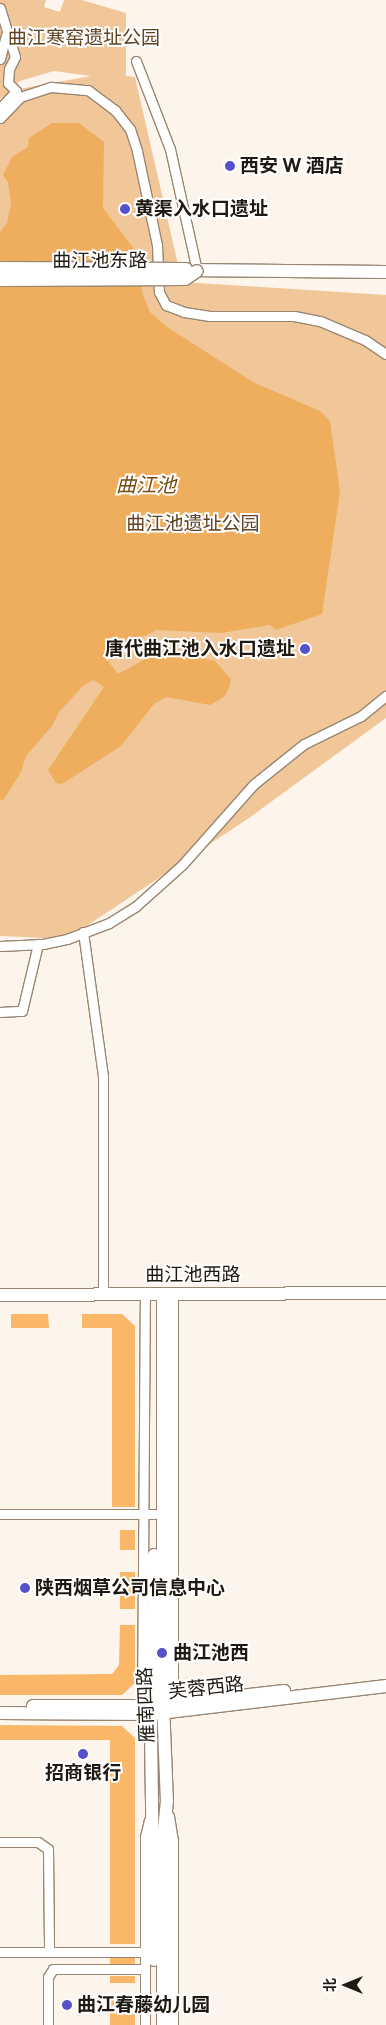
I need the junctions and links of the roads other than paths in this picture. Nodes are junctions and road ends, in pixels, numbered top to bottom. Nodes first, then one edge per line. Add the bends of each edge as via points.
1 (0, 8) edge
2 (0, 19) edge
3 (0, 59) edge
4 (136, 61) dead end
5 (0, 108) edge
6 (0, 118) edge
7 (0, 268) edge
8 (191, 270) junction
9 (386, 272) edge
10 (0, 280) edge
11 (386, 354) edge
12 (386, 696) edge
13 (83, 932) junction
14 (38, 944) junction
15 (0, 946) edge
16 (0, 1012) edge
17 (386, 1293) edge
18 (103, 1294) junction
19 (0, 1295) edge
20 (159, 1298) junction
21 (386, 1301) edge
22 (0, 1302) edge
23 (0, 1514) edge
24 (150, 1514) junction
25 (386, 1679) edge
26 (386, 1686) edge
27 (0, 1706) edge
28 (158, 1708) junction
29 (0, 1712) edge
30 (167, 1801) junction
31 (0, 1842) edge
32 (0, 1952) edge
33 (49, 1952) junction
34 (150, 1952) junction
35 (144, 1969) junction
36 (48, 2025) edge
37 (144, 2025) edge
38 (154, 2025) edge
39 (163, 2025) edge
40 (173, 2025) edge

1 - 5 street via 15,57 9,69 8,83 16,91
2 - 3 street via 6,34
4 - 8 street via 170,149
6 - 11 street via 20,97 51,86 88,90 116,110 130,129 137,151 157,245 159,292 166,305 210,316 294,316 320,321 343,328
7 - 8 main road, 曲江池东路, bridge
8 - 9 main road, 曲江池东路
8 - 10 main road, 曲江池东路, bridge via 185,280
12 - 13 street via 361,716 304,744 254,784 182,865 135,907 108,923
13 - 14 street
13 - 18 street via 103,1077
14 - 15 street
14 - 16 street via 22,1011
17 - 20 main road, 曲江池西路
18 - 19 main road, 曲江池西路
18 - 20 main road, 曲江池西路
20 - 21 main road, 曲江池西路
20 - 22 main road, 曲江池西路
20 - 24 main road, 雁南四路
20 - 28 main road, 雁南四路
23 - 24 street
24 - 28 main road, 雁南四路
25 - 28 main road, 芙蓉西路
26 - 28 main road, 芙蓉西路
27 - 28 main road, 芙蓉西路
28 - 29 main road, 芙蓉西路
28 - 30 main road, 雁南四路
28 - 34 main road, 雁南四路 via 151,1810
30 - 39 main road, 雁南四路 via 163,1839
30 - 40 street via 173,1840
31 - 33 street via 38,1842 48,1849
32 - 33 street
33 - 34 street
34 - 35 street
34 - 38 main road, 雁南四路
35 - 36 street via 53,1969 48,1977
35 - 37 street

